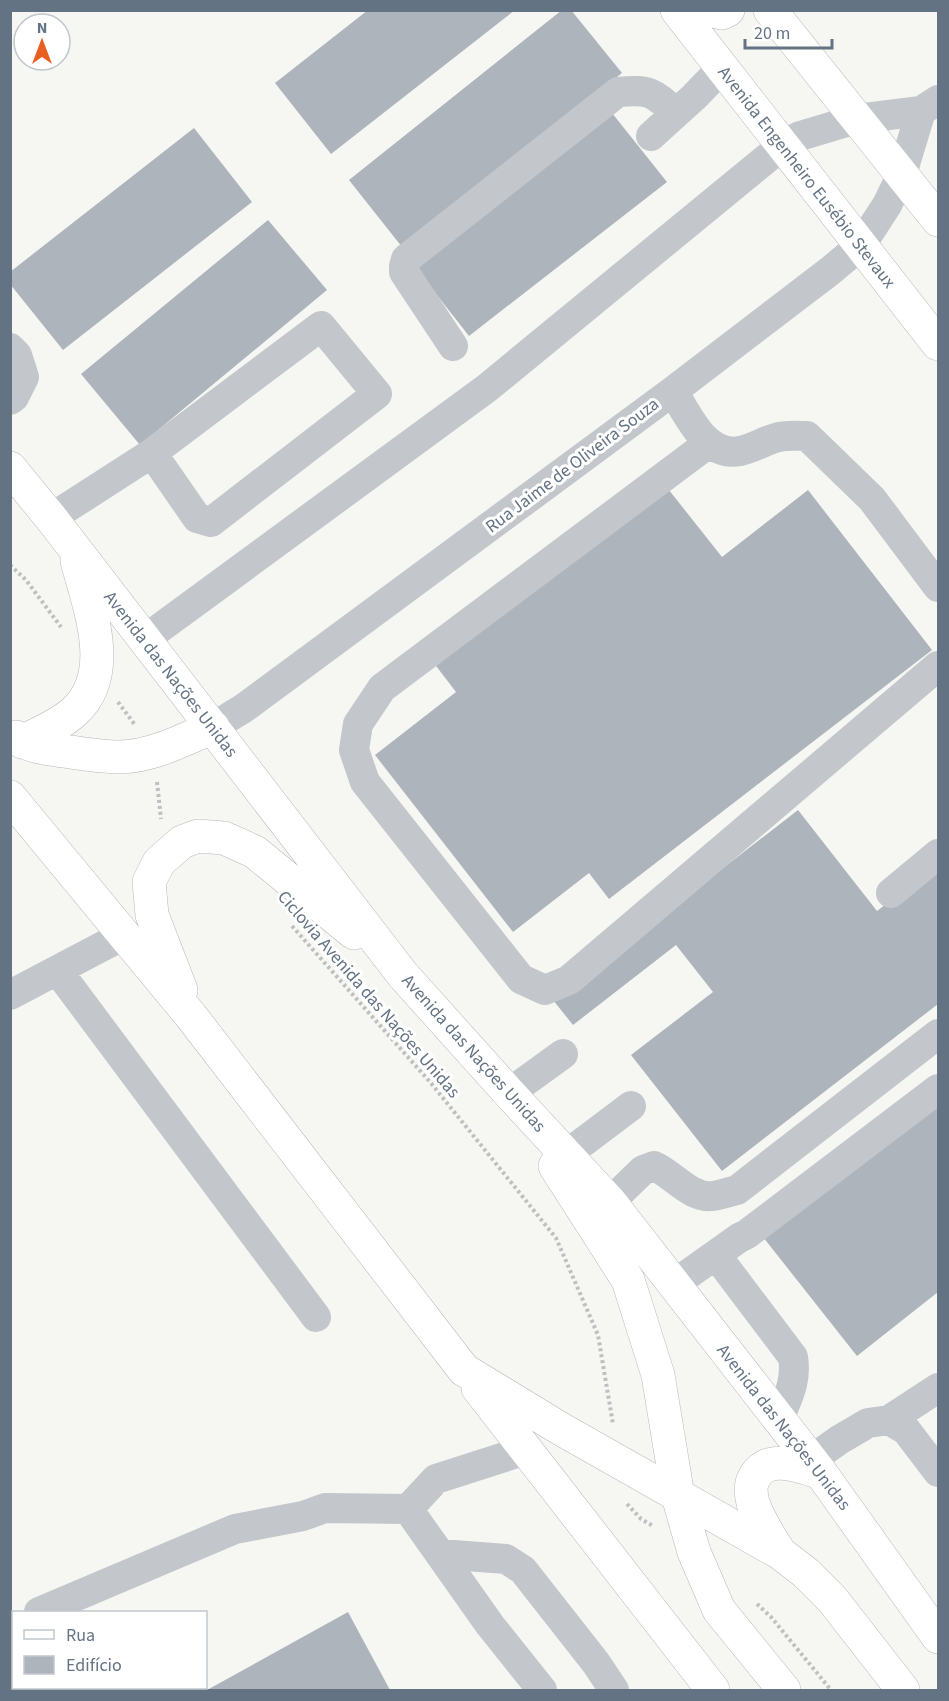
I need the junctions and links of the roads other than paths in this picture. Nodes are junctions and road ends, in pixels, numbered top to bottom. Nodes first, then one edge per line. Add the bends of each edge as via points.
1 (677, 10) edge
2 (710, 10) edge
3 (728, 10) edge
4 (770, 10) edge
5 (722, 68) junction
6 (930, 106) edge
7 (676, 113) junction
8 (857, 119) junction
9 (651, 136) dead end
10 (783, 145) junction
11 (902, 174) junction
12 (939, 220) edge
13 (861, 245) junction
14 (939, 344) edge
15 (453, 346) dead end
16 (10, 348) edge
17 (673, 391) junction
18 (10, 400) edge
19 (709, 443) junction
20 (152, 453) junction
21 (10, 468) edge
22 (51, 518) junction
23 (74, 548) junction
24 (939, 587) edge
25 (144, 639) junction
26 (939, 666) edge
27 (213, 727) junction
28 (16, 737) edge
29 (10, 797) edge
30 (939, 854) edge
31 (891, 893) dead end
32 (124, 935) junction
33 (58, 971) junction
34 (403, 975) junction
35 (10, 995) edge
36 (191, 1016) junction
37 (939, 1034) edge
38 (563, 1054) dead end
39 (939, 1089) edge
40 (509, 1093) junction
41 (632, 1106) dead end
42 (566, 1155) junction
43 (610, 1202) junction
44 (716, 1255) junction
45 (673, 1285) junction
46 (316, 1317) dead end
47 (464, 1370) junction
48 (939, 1388) edge
49 (779, 1419) junction
50 (889, 1420) junction
51 (526, 1450) junction
52 (816, 1466) junction
53 (939, 1472) edge
54 (678, 1496) junction
55 (408, 1509) junction
56 (780, 1553) junction
57 (440, 1554) junction
58 (41, 1611) edge
59 (939, 1637) edge
60 (542, 1690) edge
61 (615, 1690) edge
62 (713, 1690) edge
63 (784, 1690) edge
64 (903, 1690) edge

1 - 5 main road, Avenida Engenheiro Eusébio Stevaux
2 - 3 main road
4 - 8 main road
5 - 7 street
5 - 10 main road, Avenida Engenheiro Eusébio Stevaux
6 - 8 street
6 - 11 street, Rua Jaime de Oliveira Souza
7 - 9 street
7 - 15 street via 656,93 618,92 406,259 404,272
8 - 10 street
8 - 11 main road
10 - 13 main road, Avenida Engenheiro Eusébio Stevaux
10 - 25 street via 487,388
11 - 12 main road
11 - 13 street, Rua Jaime de Oliveira Souza
13 - 14 main road, Avenida Engenheiro Eusébio Stevaux
13 - 17 street, Rua Jaime de Oliveira Souza
16 - 18 street via 24,377
17 - 19 street
17 - 27 street, Rua Jaime de Oliveira Souza
19 - 24 street via 723,452 740,451 781,436 807,436 872,499
19 - 26 street via 382,688 358,724 354,750 365,782 521,979 545,990 569,980
20 - 20 street via 197,518 212,522 377,394 321,326
20 - 22 street
21 - 22 main road, Avenida das Nações Unidas
22 - 23 main road, Avenida das Nações Unidas
23 - 25 main road, Avenida das Nações Unidas
23 - 28 main road via 97,636 96,674 86,698 74,712 54,726
25 - 27 main road, Avenida das Nações Unidas
27 - 28 main road via 149,753 121,757 54,749
27 - 34 main road, Avenida das Nações Unidas
29 - 32 main road
30 - 31 street
32 - 33 street
32 - 36 main road
33 - 35 street
33 - 46 street
34 - 36 main road via 255,852 224,838 198,836 182,842 159,862 149,882 153,915
34 - 40 main road, Avenida das Nações Unidas
36 - 47 main road
37 - 43 street via 737,1190 710,1197 690,1191 654,1166 643,1170
38 - 40 street
39 - 44 street
40 - 42 main road, Avenida das Nações Unidas
40 - 54 main road via 628,1280 658,1375
41 - 42 street
42 - 43 main road, Avenida das Nações Unidas
43 - 45 main road, Avenida das Nações Unidas
44 - 45 street
44 - 49 street via 793,1357 792,1388
45 - 49 main road, Avenida das Nações Unidas
47 - 51 main road
47 - 54 main road
48 - 50 street
49 - 52 main road, Avenida das Nações Unidas
50 - 52 street via 868,1423 839,1440
50 - 53 street via 906,1430
51 - 55 street via 436,1479
51 - 62 main road
52 - 56 main road via 779,1463 756,1472 751,1485 752,1501
52 - 59 main road, Avenida das Nações Unidas
54 - 56 main road
54 - 63 main road via 694,1552 719,1610
55 - 57 street
55 - 58 street via 326,1508 235,1529
56 - 64 main road via 832,1599
57 - 60 street
57 - 61 street via 506,1559 523,1570

